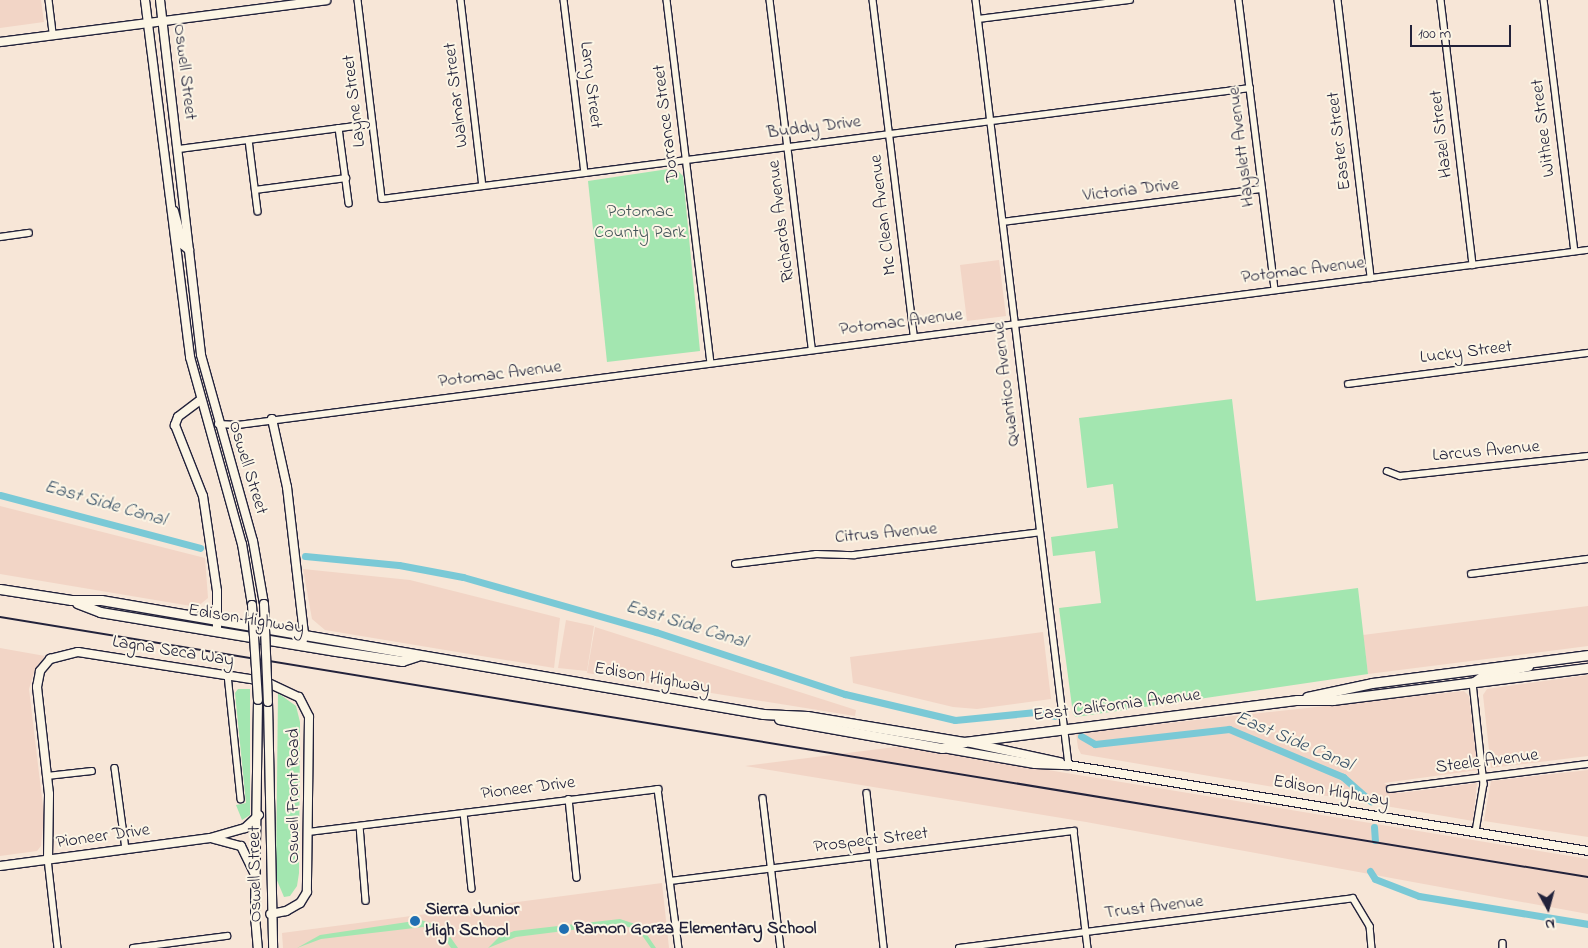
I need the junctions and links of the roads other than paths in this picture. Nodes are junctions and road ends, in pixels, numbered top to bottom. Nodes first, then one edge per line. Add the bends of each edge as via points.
1 (49, 0) edge
2 (145, 0) edge
3 (160, 0) edge
4 (326, 0) edge
5 (358, 0) edge
6 (461, 0) edge
7 (564, 0) edge
8 (667, 0) edge
9 (770, 0) edge
10 (873, 0) edge
11 (976, 0) edge
12 (1130, 0) edge
13 (1239, 0) edge
14 (1338, 0) edge
15 (1441, 0) edge
16 (1544, 0) edge
17 (979, 19) junction
18 (162, 20) junction
19 (148, 22) junction
20 (53, 35) junction
21 (0, 42) edge
22 (1250, 88) junction
23 (991, 120) junction
24 (364, 125) dead end
25 (339, 128) junction
26 (889, 134) junction
27 (248, 140) junction
28 (788, 146) junction
29 (179, 149) junction
30 (686, 160) junction
31 (585, 173) junction
32 (346, 178) junction
33 (167, 185) junction
34 (483, 186) junction
35 (1262, 189) junction
36 (255, 190) junction
37 (382, 199) joint
38 (349, 203) dead end
39 (258, 210) dead end
40 (1003, 222) junction
41 (29, 233) dead end
42 (0, 236) edge
43 (189, 250) junction
44 (1588, 250) edge
45 (1575, 252) junction
46 (1473, 265) junction
47 (1371, 278) junction
48 (1274, 290) junction
49 (1015, 323) junction
50 (914, 336) junction
51 (812, 349) junction
52 (1588, 353) edge
53 (711, 362) junction
54 (1348, 384) dead end
55 (199, 401) junction
56 (272, 418) junction
57 (218, 424) junction
58 (1588, 456) edge
59 (1387, 471) dead end
60 (1040, 532) junction
61 (1588, 559) edge
62 (735, 564) dead end
63 (1471, 574) dead end
64 (0, 589) edge
65 (71, 600) junction
66 (219, 619) junction
67 (217, 632) junction
68 (304, 633) junction
69 (302, 645) junction
70 (1588, 655) edge
71 (418, 656) junction
72 (1539, 661) junction
73 (1588, 668) edge
74 (228, 675) junction
75 (264, 681) joint
76 (1473, 683) junction
77 (1298, 700) junction
78 (763, 714) junction
79 (1064, 729) junction
80 (964, 742) junction
81 (942, 748) junction
82 (1588, 764) edge
83 (1069, 765) junction
84 (115, 768) dead end
85 (92, 771) dead end
86 (47, 776) junction
87 (1483, 777) junction
88 (1390, 789) dead end
89 (867, 793) dead end
90 (763, 798) dead end
91 (241, 799) dead end
92 (569, 799) junction
93 (464, 812) junction
94 (259, 815) junction
95 (360, 826) junction
96 (309, 832) junction
97 (1476, 832) junction
98 (210, 838) junction
99 (126, 849) junction
100 (1588, 851) edge
101 (873, 856) junction
102 (48, 859) junction
103 (0, 866) edge
104 (772, 868) junction
105 (256, 877) junction
106 (577, 878) dead end
107 (671, 880) junction
108 (472, 889) dead end
109 (366, 901) dead end
110 (270, 914) junction
111 (1086, 932) junction
112 (227, 936) dead end
113 (58, 948) edge
114 (132, 948) edge
115 (258, 948) edge
116 (273, 948) edge
117 (679, 948) edge
118 (781, 948) edge
119 (884, 948) edge
120 (959, 948) edge
121 (1088, 948) edge
122 (1372, 948) edge

1 - 20 street
2 - 19 main road, Oswell Street
3 - 18 main road, Oswell Street
4 - 18 main road
5 - 37 street, Layne Street
6 - 34 street, Walmar Street
7 - 31 street, Larry Street
8 - 30 street, Dorrance Street
9 - 28 street, Richards Avenue
10 - 26 street, Mc Clean Avenue
11 - 17 street, Quantico Avenue
12 - 17 street
13 - 22 street, Hayslett Avenue
14 - 47 street, Easter Street
15 - 46 street, Hazel Street
16 - 45 street, Withee Street
17 - 23 street, Quantico Avenue
18 - 19 main road
18 - 29 main road, Oswell Street
19 - 20 main road
19 - 33 main road, Oswell Street
20 - 21 main road
22 - 23 street, Buddy Drive
22 - 35 street, Hayslett Avenue
23 - 26 street, Buddy Drive
23 - 40 street, Quantico Avenue
24 - 25 street
25 - 27 street
25 - 32 street
26 - 28 street, Buddy Drive
26 - 50 street, Mc Clean Avenue
27 - 29 street
27 - 36 street
28 - 30 street, Buddy Drive
28 - 51 street, Richards Avenue
29 - 43 main road, Oswell Street
30 - 31 street, Buddy Drive
30 - 53 street, Dorrance Street
31 - 34 street, Buddy Drive
32 - 36 street
32 - 38 street
33 - 43 main road via 183,245
33 - 55 main road, Oswell Street
34 - 37 street, Buddy Drive
35 - 40 street, Victoria Drive
35 - 48 street, Hayslett Avenue
36 - 39 street
40 - 49 street, Quantico Avenue
41 - 42 street
43 - 57 main road, Oswell Street via 201,354
44 - 45 street, Potomac Avenue
45 - 46 street, Potomac Avenue
46 - 47 street, Potomac Avenue
47 - 48 street, Potomac Avenue
48 - 49 street, Potomac Avenue
49 - 50 street, Potomac Avenue
49 - 60 street, Quantico Avenue
50 - 51 street, Potomac Avenue
51 - 53 street, Potomac Avenue
52 - 54 street, Lucky Street
53 - 56 street, Potomac Avenue
55 - 66 main road via 178,417 176,434 203,496
55 - 94 main road, Oswell Street, bridge via 242,544 252,605 258,700
56 - 57 street, Potomac Avenue via 238,426
56 - 68 main road via 287,487
57 - 110 main road, Oswell Street, bridge via 253,541 264,604
58 - 59 street, Larcus Avenue via 1400,476
60 - 62 street, Citrus Avenue via 854,555 816,554
60 - 79 street, Quantico Avenue
61 - 63 street
64 - 65 main road, Edison Highway
65 - 66 main road, Edison Highway via 101,600
65 - 67 main road, Edison Highway via 100,612
66 - 67 main road
66 - 68 main road, Edison Highway
67 - 69 main road, Edison Highway
68 - 69 main road
68 - 71 main road, Edison Highway via 406,650
69 - 71 main road, Edison Highway via 402,661
70 - 72 main road, East California Avenue
71 - 78 main road, Edison Highway
72 - 76 main road via 1518,670 1484,675
72 - 77 main road, East California Avenue via 1372,682
73 - 76 main road, East California Avenue
74 - 75 main road, Lagna Seca Way
74 - 86 main road, Lagna Seca Way via 78,652 50,659 37,679
74 - 91 street
75 - 96 main road, Oswell Front Road via 292,691 308,712
76 - 77 main road, East California Avenue via 1333,700
76 - 87 street
77 - 79 main road, East California Avenue
78 - 80 main road, Edison Highway via 807,716
78 - 81 main road, Edison Highway via 804,726
79 - 80 main road, East California Avenue
79 - 83 street, Quantico Avenue
80 - 81 main road, East California Avenue
80 - 83 main road, Edison Highway via 1044,756
81 - 83 main road, Edison Highway via 1036,764
82 - 87 street, Steele Avenue
83 - 97 main road, Edison Highway
84 - 99 street
85 - 86 street
86 - 102 main road
87 - 88 street, Steele Avenue
87 - 97 street
89 - 101 street
90 - 104 street
92 - 93 street, Pioneer Drive
92 - 106 street
92 - 107 street, Pioneer Drive via 658,789
93 - 95 street, Pioneer Drive
93 - 108 street
94 - 98 main road, Pioneer Drive via 245,828
94 - 105 main road, Oswell Street
95 - 96 street, Pioneer Drive
95 - 109 street
96 - 110 main road, Oswell Front Road via 306,892 300,903 286,911
97 - 100 main road, Edison Highway
98 - 99 main road, Pioneer Drive
98 - 105 main road, Pioneer Drive via 237,842
99 - 102 main road, Pioneer Drive
101 - 104 street, Prospect Street
101 - 111 street, Prospect Street via 1074,831
101 - 119 street
102 - 103 main road, Pioneer Drive
102 - 113 street
104 - 107 street, Prospect Street
104 - 118 street
105 - 115 main road, Oswell Street
107 - 117 street
110 - 116 main road, Oswell Street
111 - 120 street, Trust Avenue
111 - 121 street
111 - 122 street, Trust Avenue via 1354,898 1370,926
112 - 114 street

